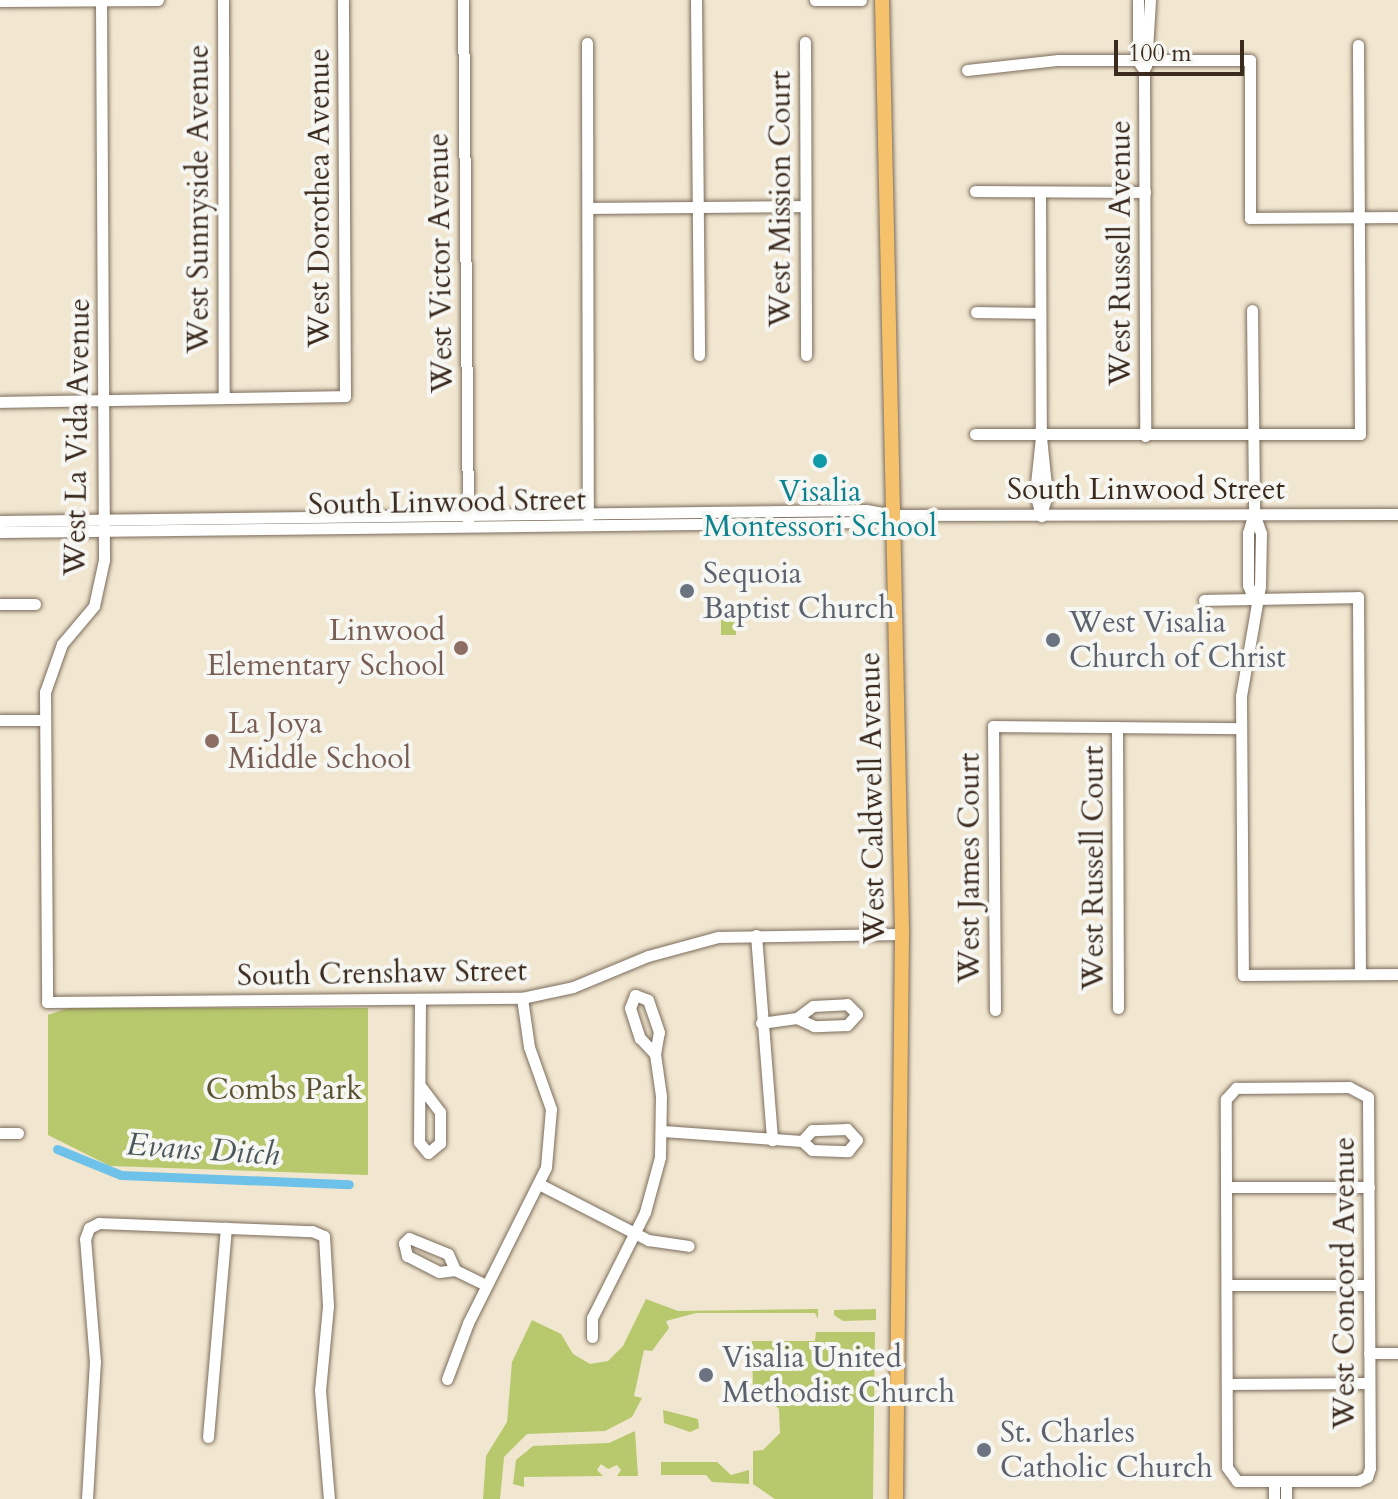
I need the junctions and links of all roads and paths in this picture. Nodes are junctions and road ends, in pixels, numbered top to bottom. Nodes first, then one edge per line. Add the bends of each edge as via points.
1 (158, 0) edge
2 (223, 0) edge
3 (343, 0) edge
4 (463, 0) edge
5 (696, 0) edge
6 (815, 0) edge
7 (861, 0) edge
8 (882, 0) edge
9 (1138, 0) edge
10 (1150, 0) edge
11 (0, 1) edge
12 (101, 1) edge
13 (805, 42) dead end
14 (587, 43) dead end
15 (1358, 45) dead end
16 (1144, 64) junction
17 (967, 70) dead end
18 (975, 191) dead end
19 (1040, 192) junction
20 (1145, 192) junction
21 (805, 206) junction
22 (698, 207) junction
23 (589, 208) junction
24 (1398, 217) edge
25 (1358, 218) junction
26 (1252, 310) dead end
27 (976, 312) dead end
28 (1040, 313) junction
29 (699, 355) dead end
30 (806, 355) dead end
31 (224, 398) junction
32 (104, 400) junction
33 (0, 402) edge
34 (975, 434) dead end
35 (1145, 436) junction
36 (1254, 436) junction
37 (1041, 437) junction
38 (1254, 513) junction
39 (592, 514) junction
40 (1398, 514) edge
41 (894, 515) junction
42 (1041, 516) junction
43 (352, 518) junction
44 (0, 521) edge
45 (468, 522) junction
46 (104, 526) junction
47 (527, 526) junction
48 (259, 529) junction
49 (0, 532) edge
50 (1204, 600) dead end
51 (1254, 600) junction
52 (0, 604) edge
53 (35, 604) dead end
54 (0, 720) edge
55 (45, 720) junction
56 (1117, 727) junction
57 (1241, 728) junction
58 (902, 934) junction
59 (756, 935) junction
60 (1360, 974) junction
61 (1398, 974) edge
62 (522, 998) junction
63 (420, 1000) junction
64 (47, 1002) joint
65 (1118, 1008) dead end
66 (995, 1010) dead end
67 (797, 1018) dead end
68 (761, 1023) junction
69 (655, 1054) junction
70 (421, 1087) junction
71 (663, 1131) junction
72 (0, 1133) edge
73 (18, 1133) dead end
74 (772, 1140) junction
75 (802, 1141) dead end
76 (539, 1184) junction
77 (1227, 1187) junction
78 (1369, 1187) junction
79 (226, 1228) junction
80 (635, 1233) junction
81 (689, 1246) dead end
82 (455, 1270) dead end
83 (486, 1285) junction
84 (1227, 1285) junction
85 (1368, 1285) junction
86 (592, 1337) dead end
87 (1369, 1353) junction
88 (1398, 1353) edge
89 (447, 1379) dead end
90 (1369, 1383) junction
91 (1228, 1384) junction
92 (208, 1437) dead end
93 (1280, 1482) junction
94 (87, 1499) edge
95 (329, 1499) edge
96 (896, 1499) edge
97 (1274, 1499) edge
98 (1286, 1499) edge

1 - 12 street
2 - 31 street, West Sunnyside Avenue
3 - 31 street, West Dorothea Avenue via 345,396
4 - 45 street, West Victor Avenue
5 - 22 street
6 - 7 street
8 - 41 main road, West Caldwell Avenue
9 - 16 street, West Russell Avenue
10 - 16 street, West Russell Avenue
11 - 12 street
12 - 32 street, West La Vida Avenue
13 - 21 street, West Mission Court
14 - 23 street
15 - 25 street
16 - 17 street via 1058,60
16 - 20 street, West Russell Avenue
16 - 25 street via 1250,60 1250,218
18 - 19 street
19 - 20 street
19 - 28 street
20 - 35 street, West Russell Avenue
21 - 22 street
21 - 30 street, West Mission Court
22 - 23 street
22 - 29 street
23 - 39 street
24 - 25 street
25 - 36 street via 1360,434
26 - 36 street
27 - 28 street
28 - 37 street
31 - 32 street
32 - 33 street
32 - 46 street, West La Vida Avenue
34 - 37 street
35 - 36 street
35 - 37 street
36 - 38 street
37 - 42 street via 1035,493
38 - 40 street, South Linwood Street
38 - 42 street, South Linwood Street
38 - 51 street via 1248,533 1248,585
39 - 41 street, South Linwood Street via 866,510
39 - 45 street, South Linwood Street
39 - 47 street
41 - 42 street, South Linwood Street
41 - 47 street, South Linwood Street via 867,522
41 - 58 main road, West Caldwell Avenue
43 - 45 street, South Linwood Street
43 - 46 street, South Linwood Street
43 - 48 street via 267,523
44 - 46 street, South Linwood Street
45 - 47 street, South Linwood Street
45 - 48 street, South Linwood Street
46 - 48 street, South Linwood Street
46 - 49 street, South Linwood Street
46 - 55 street, West La Vida Avenue via 102,588 53,661
50 - 51 street
51 - 57 street
51 - 60 street via 1358,597
52 - 53 street
54 - 55 street
55 - 64 street, West La Vida Avenue
56 - 57 street
56 - 65 street, West Russell Court
56 - 66 street, West James Court via 993,726
57 - 60 street via 1243,975
58 - 59 street, South Crenshaw Street
58 - 96 main road, West Caldwell Avenue
59 - 62 street, South Crenshaw Street via 690,943 573,987
59 - 68 street
60 - 61 street
62 - 63 street, South Crenshaw Street
62 - 76 street via 529,1047 551,1109 551,1136
63 - 64 street, South Crenshaw Street
63 - 70 street
67 - 68 street
68 - 74 street
69 - 69 street via 659,1032 648,1000 635,995 630,1008 640,1038
69 - 71 street
70 - 70 street via 419,1142 428,1153 440,1143 440,1112
71 - 74 street
71 - 80 street via 654,1185
72 - 73 street
74 - 75 street
76 - 80 street
76 - 83 street
77 - 78 street
77 - 78 street, West Concord Avenue via 1230,1093 1236,1088 1361,1091 1368,1097
77 - 84 street
78 - 85 street, West Concord Avenue
79 - 92 street
79 - 94 street via 91,1226 85,1239 86,1283 95,1369
79 - 95 street via 323,1235 328,1246 320,1390
80 - 81 street via 665,1246
80 - 86 street via 592,1318
82 - 83 street
83 - 89 street
84 - 85 street
84 - 91 street
85 - 87 street, West Concord Avenue
87 - 88 street
87 - 90 street, West Concord Avenue
90 - 91 street
90 - 93 street, West Concord Avenue via 1367,1477
91 - 93 street via 1230,1477
93 - 97 street
93 - 98 street

